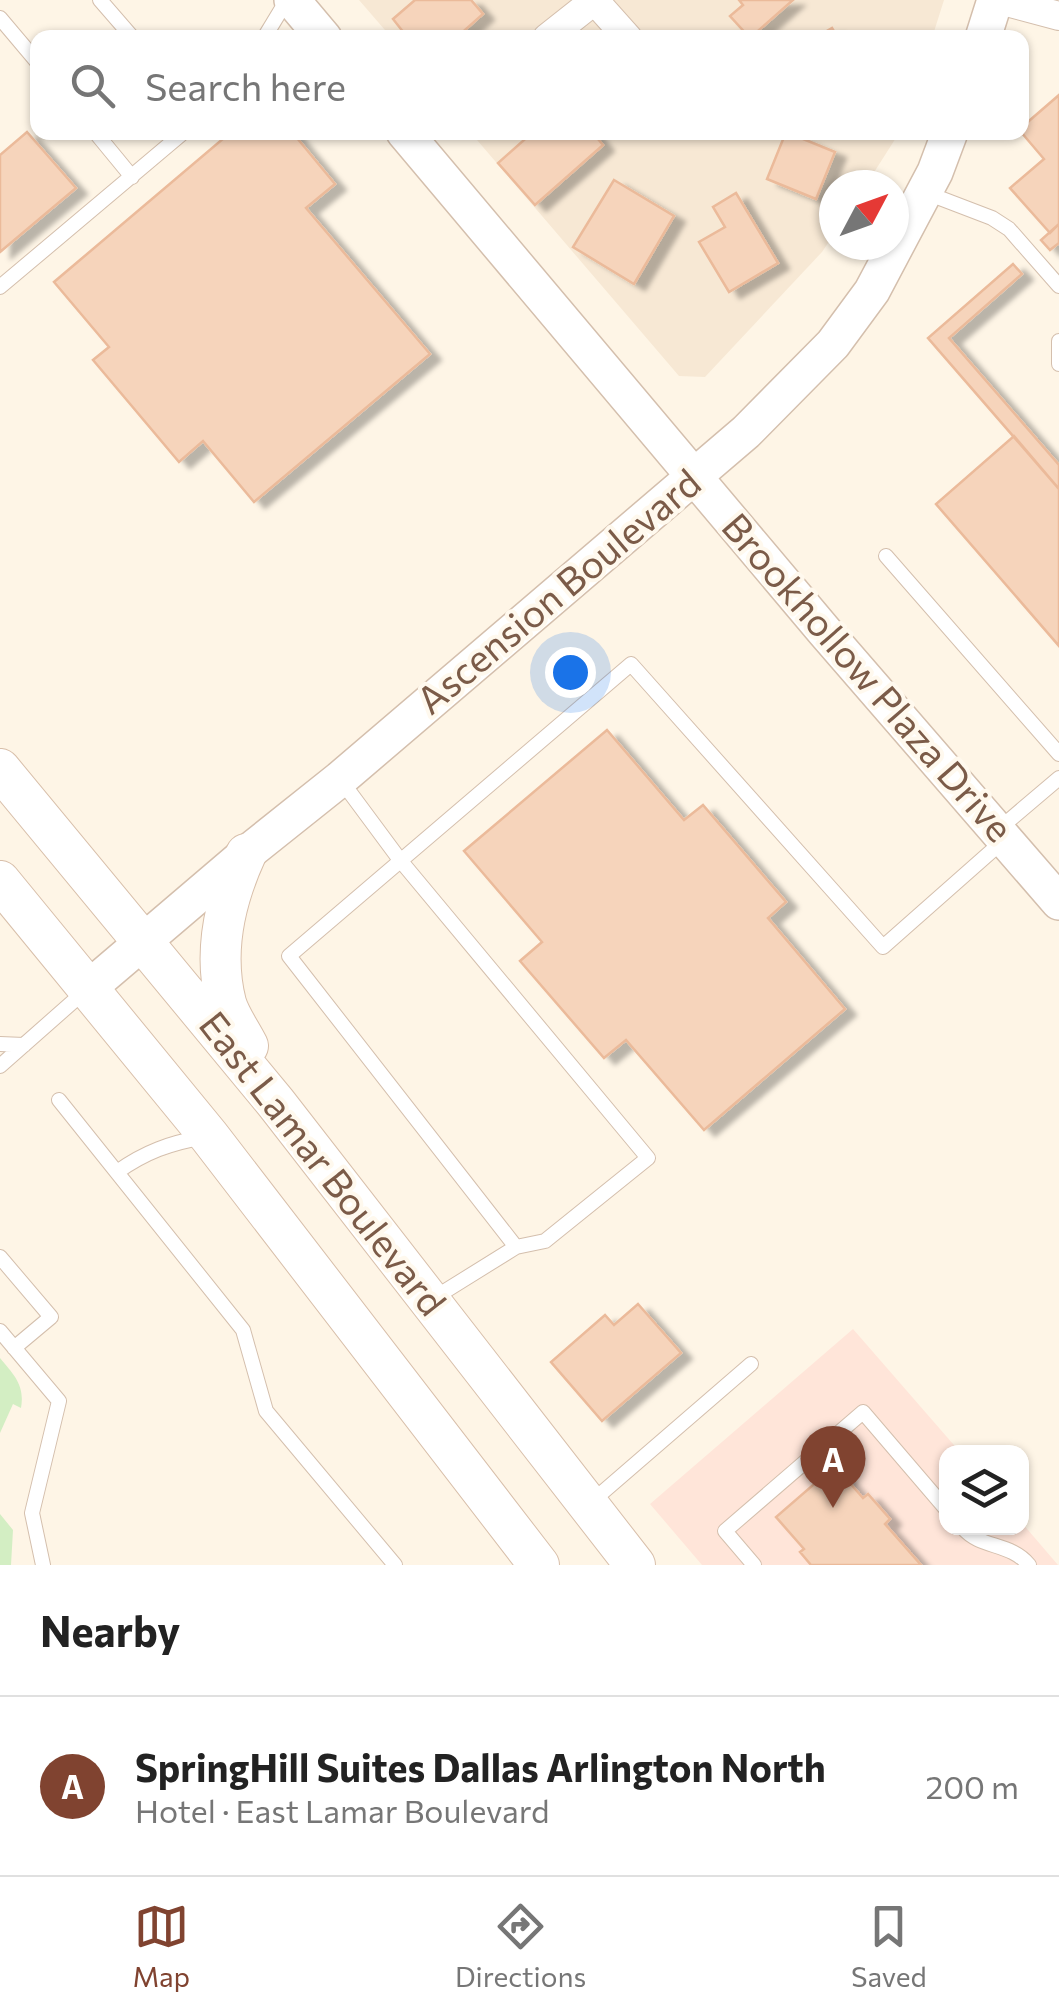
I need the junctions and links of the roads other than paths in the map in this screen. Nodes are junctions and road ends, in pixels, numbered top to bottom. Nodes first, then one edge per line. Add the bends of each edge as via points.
1 (100, 0) edge
2 (289, 0) edge
3 (594, 0) edge
4 (997, 0) edge
5 (1059, 16) edge
6 (0, 18) edge
7 (125, 30) edge
8 (269, 30) edge
9 (317, 30) edge
10 (557, 30) edge
11 (621, 30) edge
12 (987, 30) edge
13 (30, 54) edge
14 (102, 140) edge
15 (175, 140) edge
16 (417, 140) edge
17 (947, 140) edge
18 (132, 176) junction
19 (924, 192) junction
20 (1059, 286) edge
21 (0, 287) edge
22 (1059, 341) edge
23 (1059, 364) edge
24 (694, 477) junction
25 (886, 556) dead end
26 (1059, 754) edge
27 (0, 769) edge
28 (1059, 778) edge
29 (340, 779) junction
30 (1002, 835) junction
31 (246, 854) junction
32 (400, 860) junction
33 (0, 881) edge
34 (1059, 902) edge
35 (144, 940) junction
36 (90, 988) junction
37 (0, 1044) edge
38 (24, 1046) junction
39 (0, 1066) edge
40 (59, 1100) dead end
41 (276, 1103) junction
42 (210, 1136) junction
43 (117, 1172) junction
44 (516, 1247) junction
45 (0, 1257) edge
46 (429, 1301) junction
47 (0, 1331) edge
48 (14, 1348) junction
49 (751, 1364) dead end
50 (939, 1501) edge
51 (588, 1505) junction
52 (969, 1535) edge
53 (42, 1565) edge
54 (395, 1565) edge
55 (539, 1565) edge
56 (635, 1565) edge
57 (754, 1565) edge
58 (1029, 1565) edge

1 - 7 lane
2 - 8 lane
2 - 9 street
3 - 10 street
3 - 11 street
4 - 5 street
4 - 12 street
6 - 13 lane
14 - 18 lane
15 - 18 lane
16 - 24 street, Brookhollow Plaza Drive
17 - 19 street, Ascension Boulevard
18 - 21 lane
19 - 20 lane via 1010,229
19 - 24 street, Ascension Boulevard via 872,290 834,344
22 - 23 lane
24 - 29 street, Ascension Boulevard
24 - 30 street, Brookhollow Plaza Drive
25 - 26 lane
27 - 35 main road, East Lamar Boulevard
28 - 30 lane
29 - 31 street, Ascension Boulevard
29 - 32 lane
30 - 32 lane via 883,947 631,664
30 - 34 street, Brookhollow Plaza Drive
31 - 35 street, Ascension Boulevard
31 - 41 main road via 228,895 220,954 224,988
32 - 44 lane via 289,956
32 - 44 lane via 648,1158 546,1242
33 - 36 main road, East Lamar Boulevard
35 - 36 street, Ascension Boulevard
35 - 41 main road, East Lamar Boulevard
36 - 38 lane
36 - 42 main road, East Lamar Boulevard
37 - 38 lane
38 - 39 lane
40 - 43 lane
41 - 46 main road, East Lamar Boulevard
42 - 43 lane via 142,1154
42 - 55 main road, East Lamar Boulevard
43 - 54 lane via 244,1330 266,1411
44 - 46 lane
45 - 48 lane via 51,1317
46 - 51 main road, East Lamar Boulevard
47 - 48 lane
48 - 53 lane via 58,1401 32,1513
49 - 51 lane
50 - 57 lane via 864,1412 725,1531
51 - 56 main road, East Lamar Boulevard
52 - 58 lane via 1018,1553

